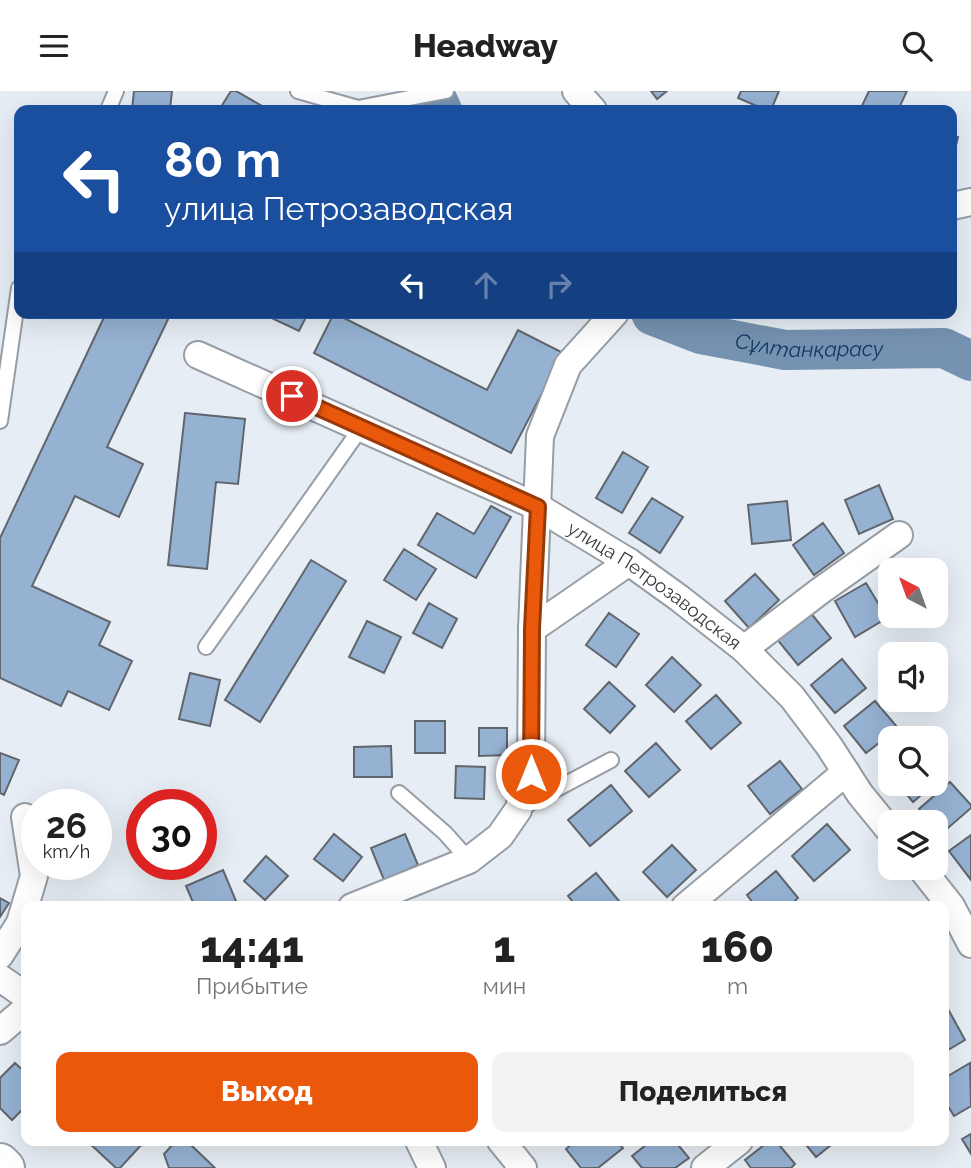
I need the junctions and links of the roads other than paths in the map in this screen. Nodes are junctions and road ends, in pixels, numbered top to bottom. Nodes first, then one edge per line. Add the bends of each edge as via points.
1 (298, 91) edge
2 (445, 91) edge
3 (576, 91) edge
4 (347, 105) edge
5 (374, 105) edge
6 (589, 105) edge
7 (15, 319) edge
8 (610, 319) edge
9 (198, 355) dead end
10 (0, 421) edge
11 (361, 428) junction
12 (538, 507) junction
13 (899, 535) dead end
14 (629, 562) junction
15 (532, 629) junction
16 (206, 647) dead end
17 (744, 649) junction
18 (611, 760) dead end
19 (846, 772) junction
20 (399, 793) dead end
21 (518, 810) junction
22 (878, 816) edge
23 (468, 860) junction
24 (33, 880) edge
25 (930, 880) edge
26 (27, 901) edge
27 (367, 901) edge
28 (692, 901) edge
29 (947, 901) edge
30 (949, 904) edge
31 (21, 920) edge
32 (971, 944) edge
33 (0, 955) edge
34 (0, 978) edge
35 (21, 993) edge
36 (21, 1013) edge
37 (0, 1031) edge
38 (421, 1146) edge
39 (505, 1146) edge
40 (734, 1146) edge
41 (0, 1163) edge
42 (5, 1168) edge
43 (432, 1168) edge
44 (523, 1168) edge
45 (705, 1168) edge

1 - 4 lane
2 - 5 lane
3 - 6 street
7 - 10 lane
8 - 12 street via 568,365 540,436
9 - 11 street, улица Петрозаводская
11 - 12 street, улица Петрозаводская
11 - 16 lane
12 - 14 street, улица Петрозаводская
12 - 15 street
13 - 17 street
14 - 15 street
14 - 17 street, улица Петрозаводская
15 - 21 street via 531,774
17 - 19 street, улица Петрозаводская via 792,697
18 - 21 lane
19 - 22 street, улица Петрозаводская
19 - 28 street
20 - 23 lane via 446,833
21 - 23 street via 500,836
23 - 27 street
24 - 26 street
25 - 29 street
30 - 32 street
31 - 33 street
34 - 35 street
36 - 37 street
38 - 43 street
39 - 44 street
40 - 45 street
41 - 42 main road

